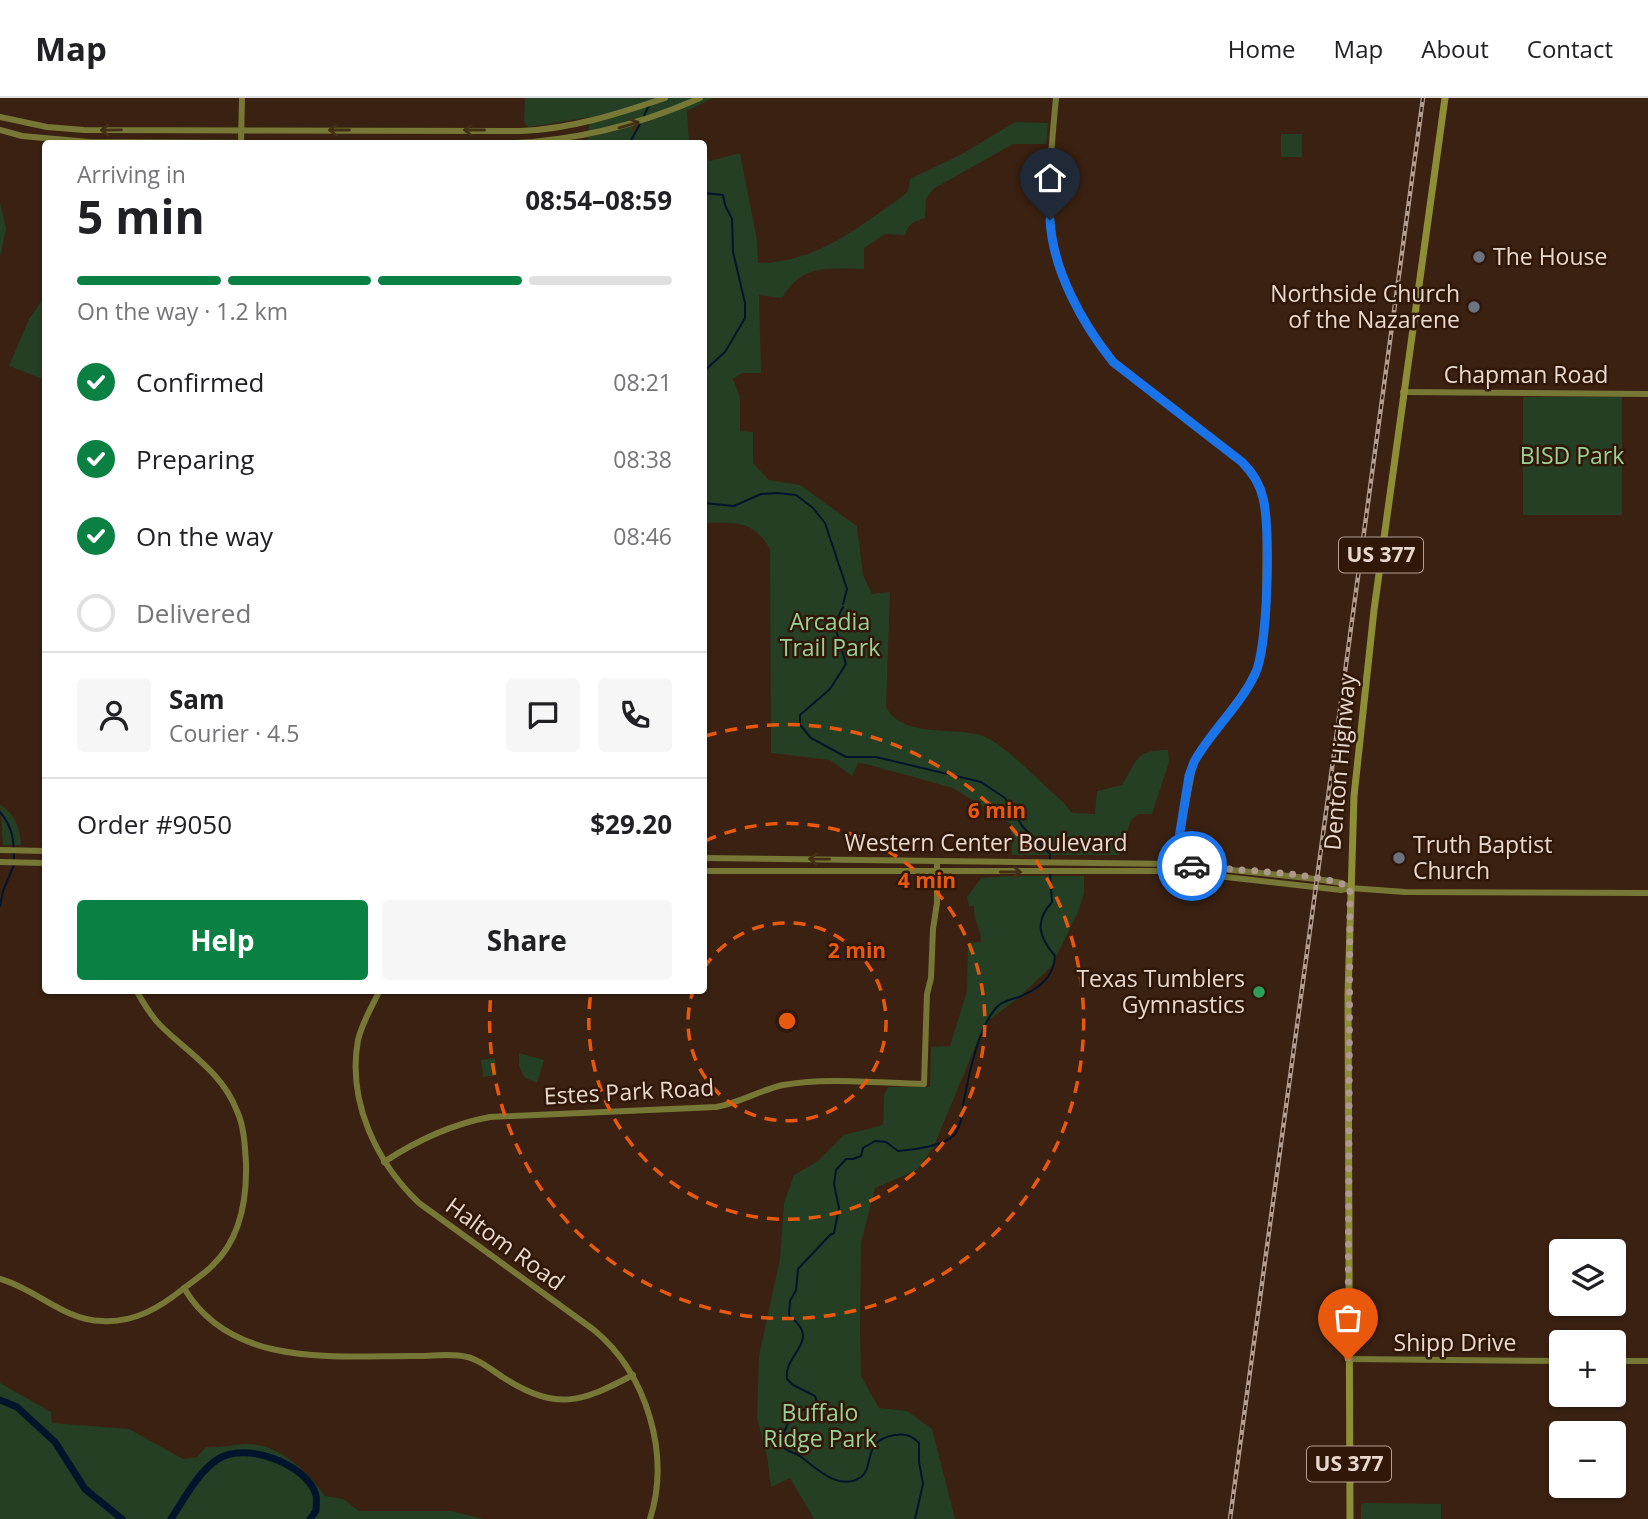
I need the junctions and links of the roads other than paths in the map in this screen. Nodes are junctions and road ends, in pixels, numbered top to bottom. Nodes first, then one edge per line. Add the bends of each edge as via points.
1 (242, 98) edge
2 (665, 98) edge
3 (700, 98) edge
4 (1056, 98) edge
5 (1445, 98) edge
6 (0, 117) edge
7 (0, 130) edge
8 (241, 130) junction
9 (67, 140) edge
10 (241, 140) edge
11 (555, 140) edge
12 (1403, 392) junction
13 (1648, 394) edge
14 (0, 850) edge
15 (42, 851) edge
16 (707, 858) edge
17 (937, 861) junction
18 (971, 861) junction
19 (0, 862) edge
20 (42, 863) edge
21 (1174, 867) junction
22 (707, 871) edge
23 (937, 872) junction
24 (971, 872) junction
25 (1350, 888) junction
26 (1648, 893) edge
27 (139, 994) edge
28 (378, 994) edge
29 (384, 1162) junction
30 (0, 1279) edge
31 (184, 1288) junction
32 (1348, 1359) junction
33 (1549, 1361) edge
34 (1626, 1361) edge
35 (1648, 1362) edge
36 (632, 1375) junction
37 (650, 1519) edge
38 (1350, 1519) edge

1 - 8 main road
2 -> 8 main road via 601,119 525,131
11 -> 3 main road via 597,134
4 - 21 main road via 1051,235 1083,317 1113,362 1242,462 1259,486 1266,510 1260,661 1194,762
5 - 12 main road, Denton Highway / US 377
8 -> 6 main road via 84,130
7 - 9 main road
8 - 10 main road
12 - 13 main road, Chapman Road
12 - 25 main road, Denton Highway / US 377 via 1362,705
14 - 15 main road
17 -> 16 main road, Western Center Boulevard
17 - 18 main road, Western Center Boulevard
17 - 23 main road
18 - 21 main road, Western Center Boulevard
18 - 24 main road
19 - 20 main road
24 -> 21 main road, Western Center Boulevard
21 - 25 main road, Western Center Boulevard via 1324,880
22 - 23 main road, Western Center Boulevard
23 - 24 main road, Western Center Boulevard
23 - 29 main road, Estes Park Road via 924,1084 805,1083 779,1086 716,1107 490,1117 458,1124
25 - 26 main road, Western Center Boulevard
25 - 32 main road, Denton Highway / US 377
27 - 31 main road via 159,1024 215,1075 237,1109 243,1131 246,1187 242,1213 232,1239 214,1264
28 - 29 main road, Haltom Road via 361,1029 356,1064 364,1117
29 - 36 main road, Haltom Road via 418,1203 603,1338
30 - 31 main road via 71,1315 100,1321 146,1313
31 - 36 main road via 215,1322 277,1351 328,1357 467,1357 530,1393 562,1400 594,1394
32 - 33 main road, Shipp Drive
32 - 38 main road, Denton Highway / US 377
34 - 35 main road
36 - 37 main road, Haltom Road via 641,1390 656,1454

